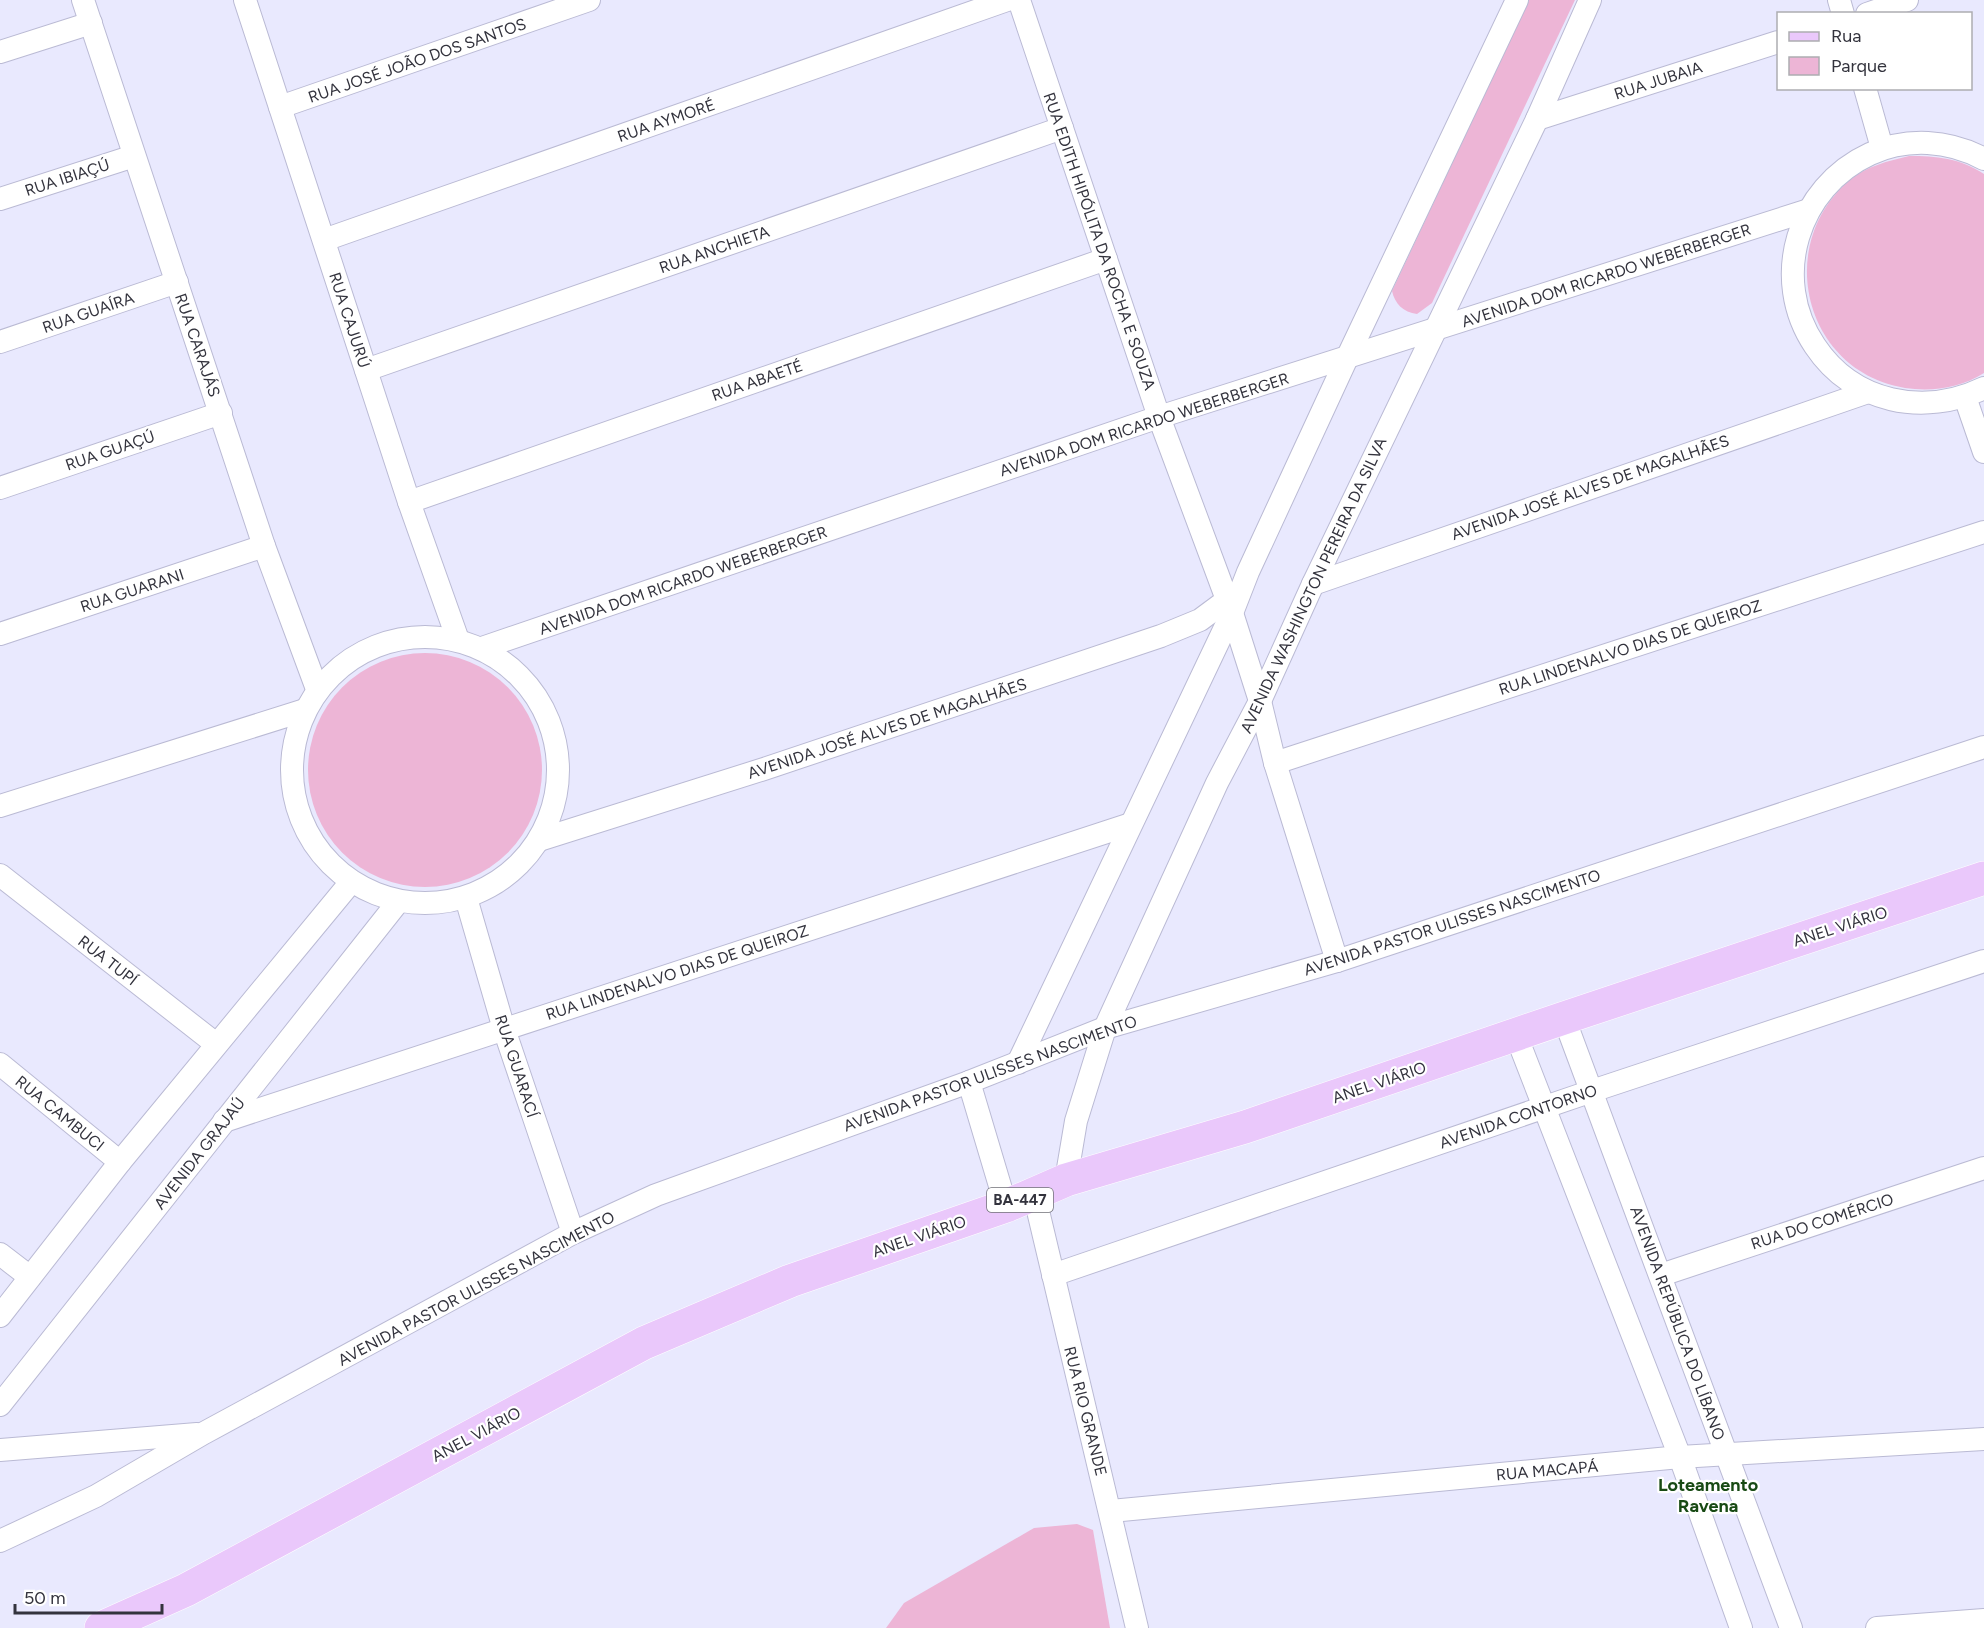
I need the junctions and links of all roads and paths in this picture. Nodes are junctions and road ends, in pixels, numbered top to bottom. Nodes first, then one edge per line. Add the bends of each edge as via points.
1 (84, 0) edge
2 (245, 0) edge
3 (589, 0) edge
4 (1007, 0) edge
5 (1019, 0) edge
6 (1517, 0) edge
7 (1590, 0) edge
8 (1907, 0) edge
9 (1873, 12) edge
10 (91, 23) junction
11 (1777, 43) edge
12 (0, 52) edge
13 (1866, 90) edge
14 (280, 107) junction
15 (1537, 119) junction
16 (1062, 128) junction
17 (1882, 148) junction
18 (1978, 150) edge
19 (134, 156) junction
20 (0, 199) edge
21 (1809, 210) junction
22 (324, 240) junction
23 (1106, 259) junction
24 (177, 282) junction
25 (1434, 331) junction
26 (0, 342) edge
27 (1347, 358) junction
28 (366, 370) junction
29 (1868, 392) junction
30 (1975, 392) edge
31 (221, 413) junction
32 (1159, 417) junction
33 (1984, 452) edge
34 (0, 488) edge
35 (409, 502) junction
36 (1984, 532) edge
37 (264, 546) junction
38 (1313, 584) junction
39 (1229, 606) junction
40 (0, 634) edge
41 (458, 639) junction
42 (482, 648) junction
43 (317, 689) junction
44 (1260, 701) junction
45 (305, 710) junction
46 (1984, 747) edge
47 (1275, 763) junction
48 (0, 806) edge
49 (1131, 824) junction
50 (539, 840) junction
51 (0, 875) edge
52 (1984, 878) edge
53 (351, 882) junction
54 (466, 898) junction
55 (398, 902) junction
56 (1338, 961) junction
57 (1984, 961) edge
58 (1564, 1018) junction
59 (1106, 1028) junction
60 (504, 1029) junction
61 (1516, 1035) junction
62 (216, 1044) junction
63 (1018, 1063) junction
64 (0, 1064) edge
65 (969, 1082) junction
66 (1592, 1091) junction
67 (1544, 1108) junction
68 (224, 1121) junction
69 (120, 1162) junction
70 (1984, 1168) edge
71 (1066, 1180) junction
72 (1020, 1200) junction
73 (573, 1233) junction
74 (0, 1254) edge
75 (1053, 1275) junction
76 (1660, 1275) junction
77 (30, 1277) junction
78 (0, 1316) edge
79 (0, 1405) edge
80 (204, 1433) junction
81 (1984, 1439) edge
82 (0, 1450) edge
83 (1728, 1455) junction
84 (1680, 1457) junction
85 (1111, 1511) junction
86 (0, 1540) edge
87 (1984, 1620) edge
88 (101, 1628) edge
89 (1137, 1628) edge
90 (1741, 1628) edge
91 (1791, 1628) edge
92 (1877, 1628) edge

1 - 10 street, RUA CARAJÁS
2 - 14 street, RUA CAJURÚ
3 - 14 street, RUA JOSÉ JOÃO DOS SANTOS
4 - 22 street, RUA AYMORÉ
5 - 16 street, RUA EDITH HIPÓLITA DA ROCHA E SOUZA
6 - 27 street
7 - 15 street, AVENIDA WASHINGTON PEREIRA DA SILVA
8 - 9 street
10 - 12 street
10 - 19 street, RUA CARAJÁS
11 - 15 street, RUA JUBAIA
13 - 17 street
14 - 22 street, RUA CAJURÚ
15 - 25 street, AVENIDA WASHINGTON PEREIRA DA SILVA
16 - 23 street, RUA EDITH HIPÓLITA DA ROCHA E SOUZA
16 - 28 street, RUA ANCHIETA
17 - 18 street via 1924,141
17 - 21 street via 1852,162 1828,183
19 - 20 street, RUA IBIAÇÚ
19 - 24 street, RUA CARAJÁS
21 - 25 street, AVENIDA DOM RICARDO WEBERBERGER
21 - 29 street via 1796,243 1793,278 1799,314 1822,355 1838,372
22 - 28 street, RUA CAJURÚ
23 - 32 street, RUA EDITH HIPÓLITA DA ROCHA E SOUZA
23 - 35 street, RUA ABAETÉ
24 - 26 street, RUA GUAÍRA
24 - 31 street, RUA CARAJÁS
25 - 27 street, AVENIDA DOM RICARDO WEBERBERGER
25 - 38 street, AVENIDA WASHINGTON PEREIRA DA SILVA
27 - 32 street, AVENIDA DOM RICARDO WEBERBERGER
27 - 39 street
28 - 35 street, RUA CAJURÚ
29 - 30 street via 1900,402 1933,404
29 - 38 street, AVENIDA JOSÉ ALVES DE MAGALHÃES
30 - 33 street
31 - 34 street, RUA GUAÇÚ
31 - 37 street, RUA CARAJÁS
32 - 39 street, RUA EDITH HIPÓLITA DA ROCHA E SOUZA
32 - 42 street, AVENIDA DOM RICARDO WEBERBERGER
35 - 41 street, RUA CAJURÚ
36 - 47 street, RUA LINDENALVO DIAS DE QUEIROZ
37 - 40 street, RUA GUARANI
37 - 43 street, RUA CARAJÁS
38 - 44 street, AVENIDA WASHINGTON PEREIRA DA SILVA
39 - 44 street, RUA EDITH HIPÓLITA DA ROCHA E SOUZA
39 - 49 street
39 - 50 street, AVENIDA JOSÉ ALVES DE MAGALHÃES via 1161,636 764,770
41 - 42 street
41 - 43 street via 422,635 385,641 351,657
42 - 50 street via 513,669 537,697 553,731 558,777 554,805
43 - 45 street
44 - 47 street, RUA EDITH HIPÓLITA DA ROCHA E SOUZA
44 - 59 street, AVENIDA WASHINGTON PEREIRA DA SILVA via 1216,783
45 - 48 street
45 - 53 street via 292,756 296,804 316,848
46 - 56 street, AVENIDA PASTOR ULISSES NASCIMENTO
47 - 56 street, RUA EDITH HIPÓLITA DA ROCHA E SOUZA
49 - 60 street, RUA LINDENALVO DIAS DE QUEIROZ
49 - 63 street
50 - 54 street via 520,865 495,885
51 - 62 street, RUA TUPÍ
52 - 58 main road, ANEL VIÁRIO / BA-447
53 - 55 street
53 - 62 street
54 - 55 street via 433,904
54 - 60 street, RUA GUARACÍ
55 - 68 street, AVENIDA GRAJAÚ
56 - 59 street, AVENIDA PASTOR ULISSES NASCIMENTO
57 - 66 street, AVENIDA CONTORNO
58 - 61 main road, ANEL VIÁRIO / BA-447
58 - 66 street, AVENIDA REPÚBLICA DO LÍBANO
59 - 63 street, AVENIDA PASTOR ULISSES NASCIMENTO
59 - 71 street, AVENIDA WASHINGTON PEREIRA DA SILVA via 1076,1121
60 - 68 street, RUA LINDENALVO DIAS DE QUEIROZ
60 - 73 street, RUA GUARACÍ
61 - 67 street
61 - 71 main road, ANEL VIÁRIO / BA-447 via 1245,1127
62 - 69 street
63 - 65 street, AVENIDA PASTOR ULISSES NASCIMENTO
64 - 69 street, RUA CAMBUCI
65 - 72 street, RUA RIO GRANDE
65 - 73 street, AVENIDA PASTOR ULISSES NASCIMENTO via 656,1195
66 - 67 street, AVENIDA CONTORNO
66 - 76 street, AVENIDA REPÚBLICA DO LÍBANO
67 - 75 street, AVENIDA CONTORNO
67 - 84 street
68 - 79 street, AVENIDA GRAJAÚ
69 - 77 street
70 - 76 street, RUA DO COMÉRCIO
71 - 72 main road, ANEL VIÁRIO / BA-447
72 - 75 street, RUA RIO GRANDE
72 - 88 main road, ANEL VIÁRIO / BA-447 via 790,1281 644,1343 186,1590
73 - 80 street, AVENIDA PASTOR ULISSES NASCIMENTO
74 - 77 street
75 - 85 street, RUA RIO GRANDE
76 - 83 street, AVENIDA REPÚBLICA DO LÍBANO
77 - 78 street
80 - 82 street
80 - 86 street, AVENIDA PASTOR ULISSES NASCIMENTO via 96,1496
81 - 83 street, RUA MACAPÁ
83 - 84 street, RUA MACAPÁ
83 - 91 street, AVENIDA REPÚBLICA DO LÍBANO
84 - 85 street, RUA MACAPÁ
84 - 90 street
85 - 89 street, RUA RIO GRANDE
87 - 92 street

